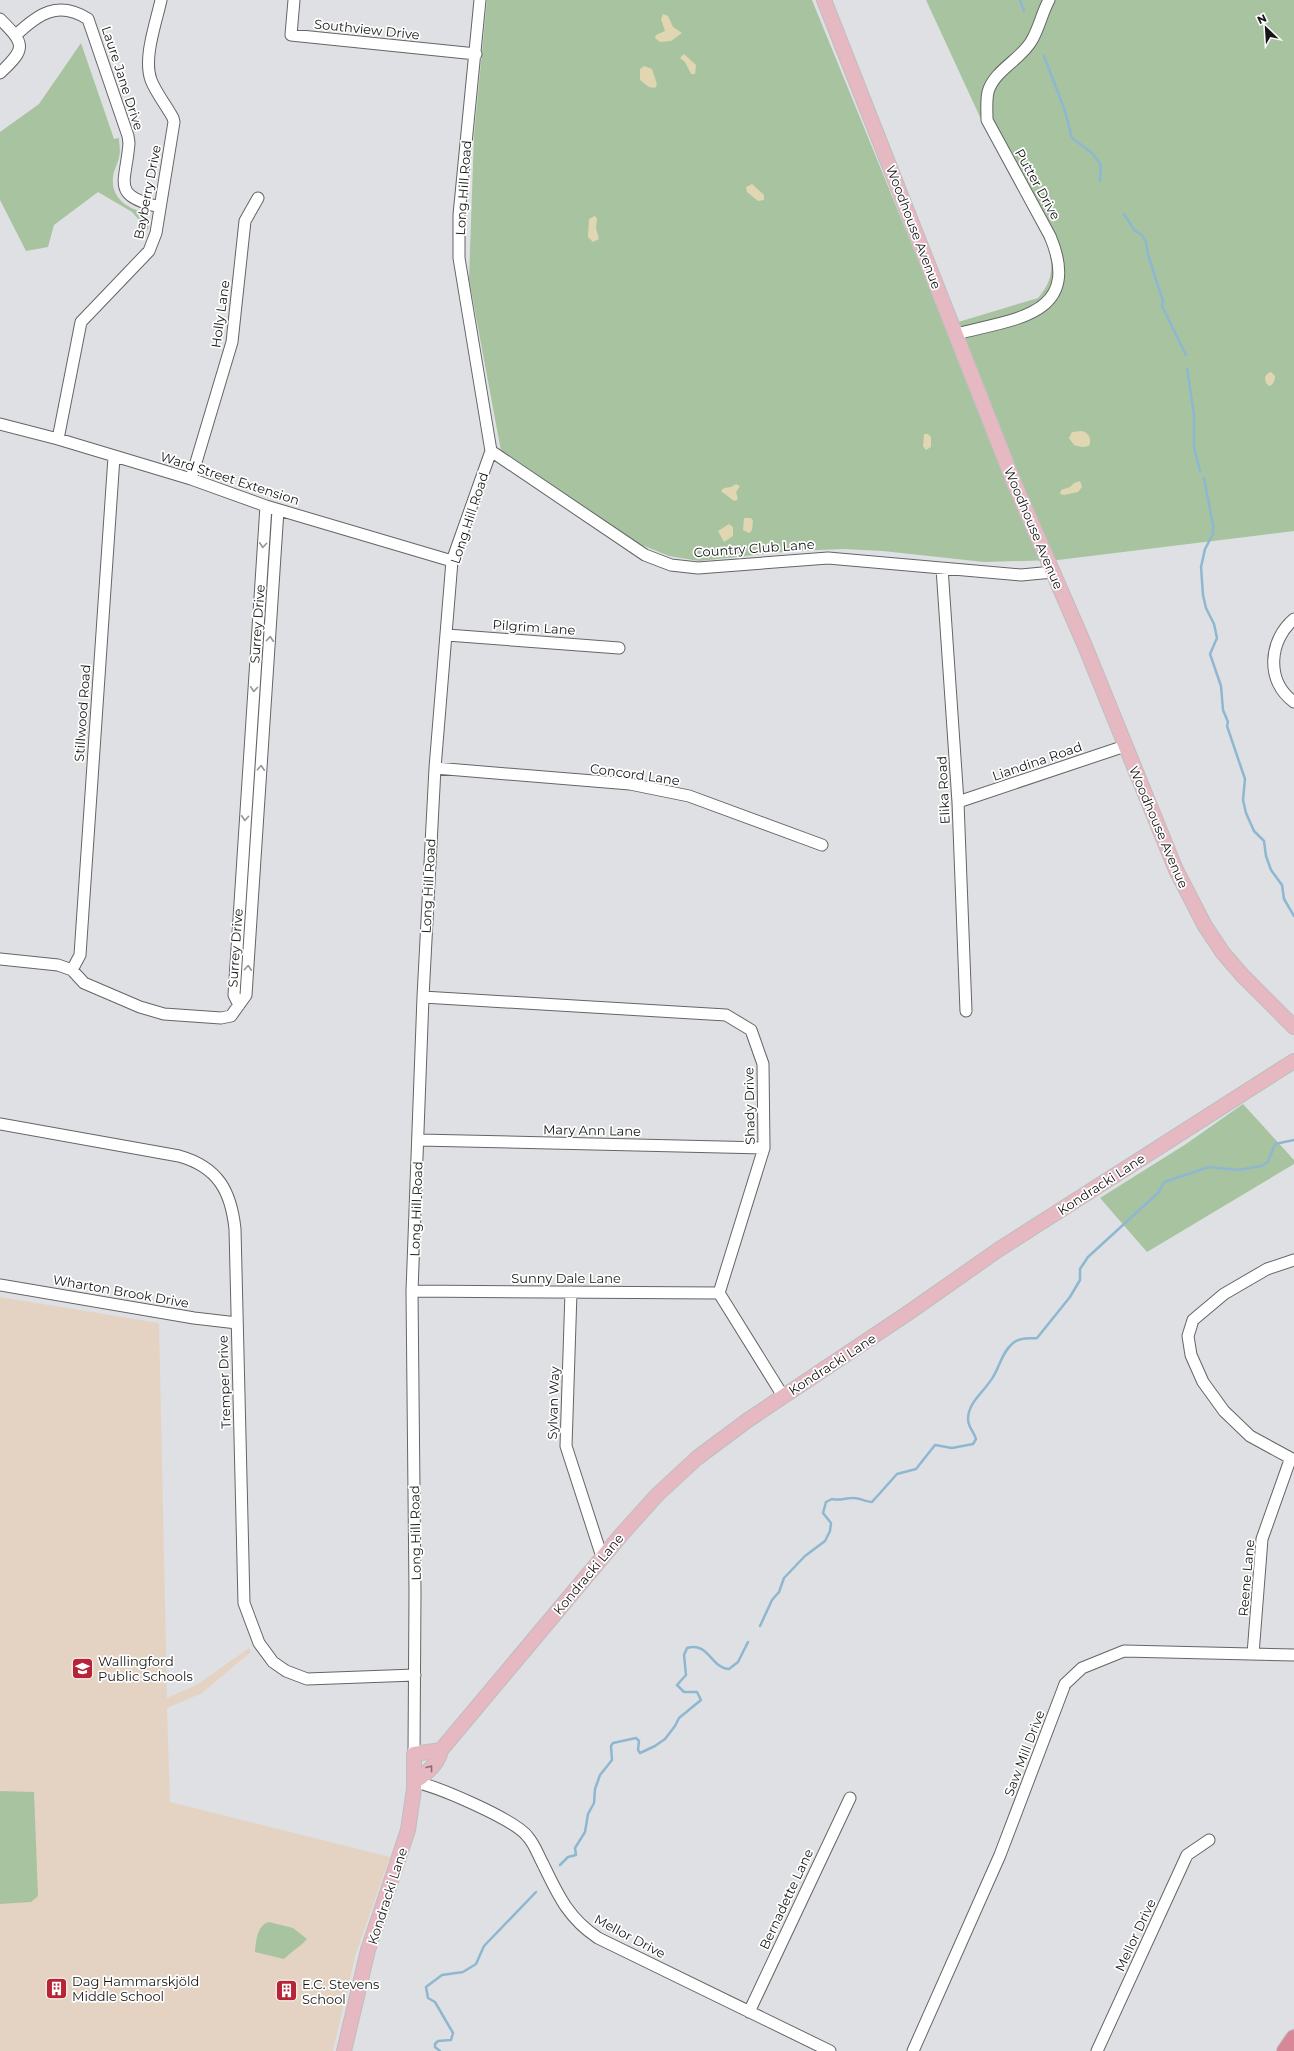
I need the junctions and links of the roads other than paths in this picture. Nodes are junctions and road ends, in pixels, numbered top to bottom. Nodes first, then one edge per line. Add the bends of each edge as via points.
1 (161, 0) edge
2 (294, 0) edge
3 (480, 0) edge
4 (824, 0) edge
5 (1049, 0) edge
6 (0, 19) edge
7 (16, 35) junction
8 (476, 54) junction
9 (0, 72) edge
10 (258, 198) dead end
11 (160, 207) junction
12 (956, 334) junction
13 (0, 424) edge
14 (58, 439) junction
15 (491, 451) junction
16 (114, 457) junction
17 (190, 479) junction
18 (266, 506) junction
19 (278, 510) junction
20 (452, 560) junction
21 (942, 568) junction
22 (1052, 572) junction
23 (1294, 619) edge
24 (447, 635) junction
25 (619, 648) dead end
26 (1294, 702) edge
27 (1125, 746) junction
28 (435, 768) junction
29 (958, 802) junction
30 (822, 845) dead end
31 (0, 959) edge
32 (72, 970) junction
33 (422, 996) junction
34 (240, 1005) junction
35 (966, 1011) dead end
36 (1294, 1027) edge
37 (1294, 1061) edge
38 (0, 1124) edge
39 (419, 1140) junction
40 (764, 1148) junction
41 (1294, 1260) edge
42 (0, 1285) edge
43 (412, 1290) junction
44 (571, 1292) junction
45 (719, 1293) junction
46 (237, 1323) junction
47 (783, 1396) junction
48 (1292, 1460) edge
49 (602, 1557) junction
50 (1253, 1654) junction
51 (1294, 1655) edge
52 (415, 1674) junction
53 (441, 1750) junction
54 (414, 1754) junction
55 (414, 1782) junction
56 (850, 1798) dead end
57 (1209, 1840) dead end
58 (749, 2012) junction
59 (1294, 2038) edge
60 (344, 2051) edge
61 (830, 2051) edge
62 (913, 2051) edge
63 (1096, 2051) edge
64 (1285, 2051) edge

1 - 11 street, Bayberry Drive via 148,60 148,72 153,86 174,122
2 - 8 street, Southview Drive via 291,35
3 - 8 street, Long Hill Road
4 - 12 main road, Woodhouse Avenue
5 - 12 street, Putter Drive via 1032,40 997,78 989,90 986,103 987,120 1058,255 1060,271 1057,286 1052,297 1041,308 1017,318
6 - 7 street
7 - 9 street via 19,53
7 - 11 street, Laure Jane Drive via 44,9 53,6 70,7 88,19 128,136 124,188 129,196
8 - 15 street, Long Hill Road via 459,215 459,258
10 - 17 street, Holly Lane via 245,221 232,342
11 - 14 street, Bayberry Drive via 156,233 149,251 81,322
12 - 22 main road, Woodhouse Avenue via 1014,485
13 - 14 street, Ward Street Extension
14 - 16 street, Ward Street Extension
15 - 20 street, Long Hill Road
15 - 21 street, Country Club Lane via 645,555 671,565 698,568 828,558
16 - 17 street, Ward Street Extension
16 - 32 street, Stillwood Road via 80,955
17 - 18 street, Ward Street Extension
18 - 19 street, Ward Street Extension
18 -> 34 street, Surrey Drive via 234,995
19 - 20 street, Ward Street Extension
34 -> 19 street, Surrey Drive via 246,995
20 - 24 street, Long Hill Road
21 - 22 street, Country Club Lane via 1021,575
21 - 29 street, Elika Road
22 - 27 main road, Woodhouse Avenue
23 - 26 street via 1279,636 1273,662 1275,676 1281,688
24 - 25 street, Pilgrim Lane
24 - 28 street, Long Hill Road
27 - 29 street, Liandina Road
27 - 36 main road, Woodhouse Avenue via 1176,870 1205,926 1233,965
28 - 30 street, Concord Lane via 630,784 689,796
28 - 33 street, Long Hill Road
29 - 35 street, Elika Road
31 - 32 street via 58,965
32 - 34 street via 84,983 154,1013 221,1018 231,1016
33 - 39 street, Long Hill Road
33 - 40 street, Shady Drive via 726,1015 751,1030 763,1064
37 - 47 main road, Kondracki Lane via 1004,1246
38 - 46 street, Tremper Drive via 179,1156 208,1170 219,1180 233,1213
39 - 40 street, Mary Ann Lane
39 - 43 street, Long Hill Road
40 - 45 street, Shady Drive
41 - 48 street via 1267,1269 1224,1294 1193,1320 1188,1336 1191,1355 1203,1382 1224,1411 1250,1436
42 - 46 street, Wharton Brook Drive
43 - 44 street, Sunny Dale Lane
43 - 52 street, Long Hill Road
44 - 45 street, Sunny Dale Lane
44 - 49 street, Sylvan Way via 566,1446
45 - 47 street
46 - 52 street, Tremper Drive via 244,1603 255,1638 274,1662 286,1671 307,1679
47 - 49 main road, Kondracki Lane via 721,1439 685,1468
48 - 50 street, Reene Lane via 1262,1538
49 - 53 main road, Kondracki Lane
50 - 51 street, Saw Mill Drive
50 - 62 street, Saw Mill Drive via 1124,1651 1082,1668 1065,1684 1000,1855
52 - 54 street, Long Hill Road
53 - 54 main road
55 -> 53 main road, Kondracki Lane via 428,1771
54 - 55 main road, Long Hill Road
55 - 58 street, Mellor Drive via 434,1787 504,1819 523,1831 532,1841 566,1909 591,1933
55 - 60 main road, Kondracki Lane via 408,1830 367,1954
56 - 58 street, Bernadette Lane
57 - 63 street, Mellor Drive via 1187,1855
58 - 61 street, Mellor Drive
59 - 64 highway

